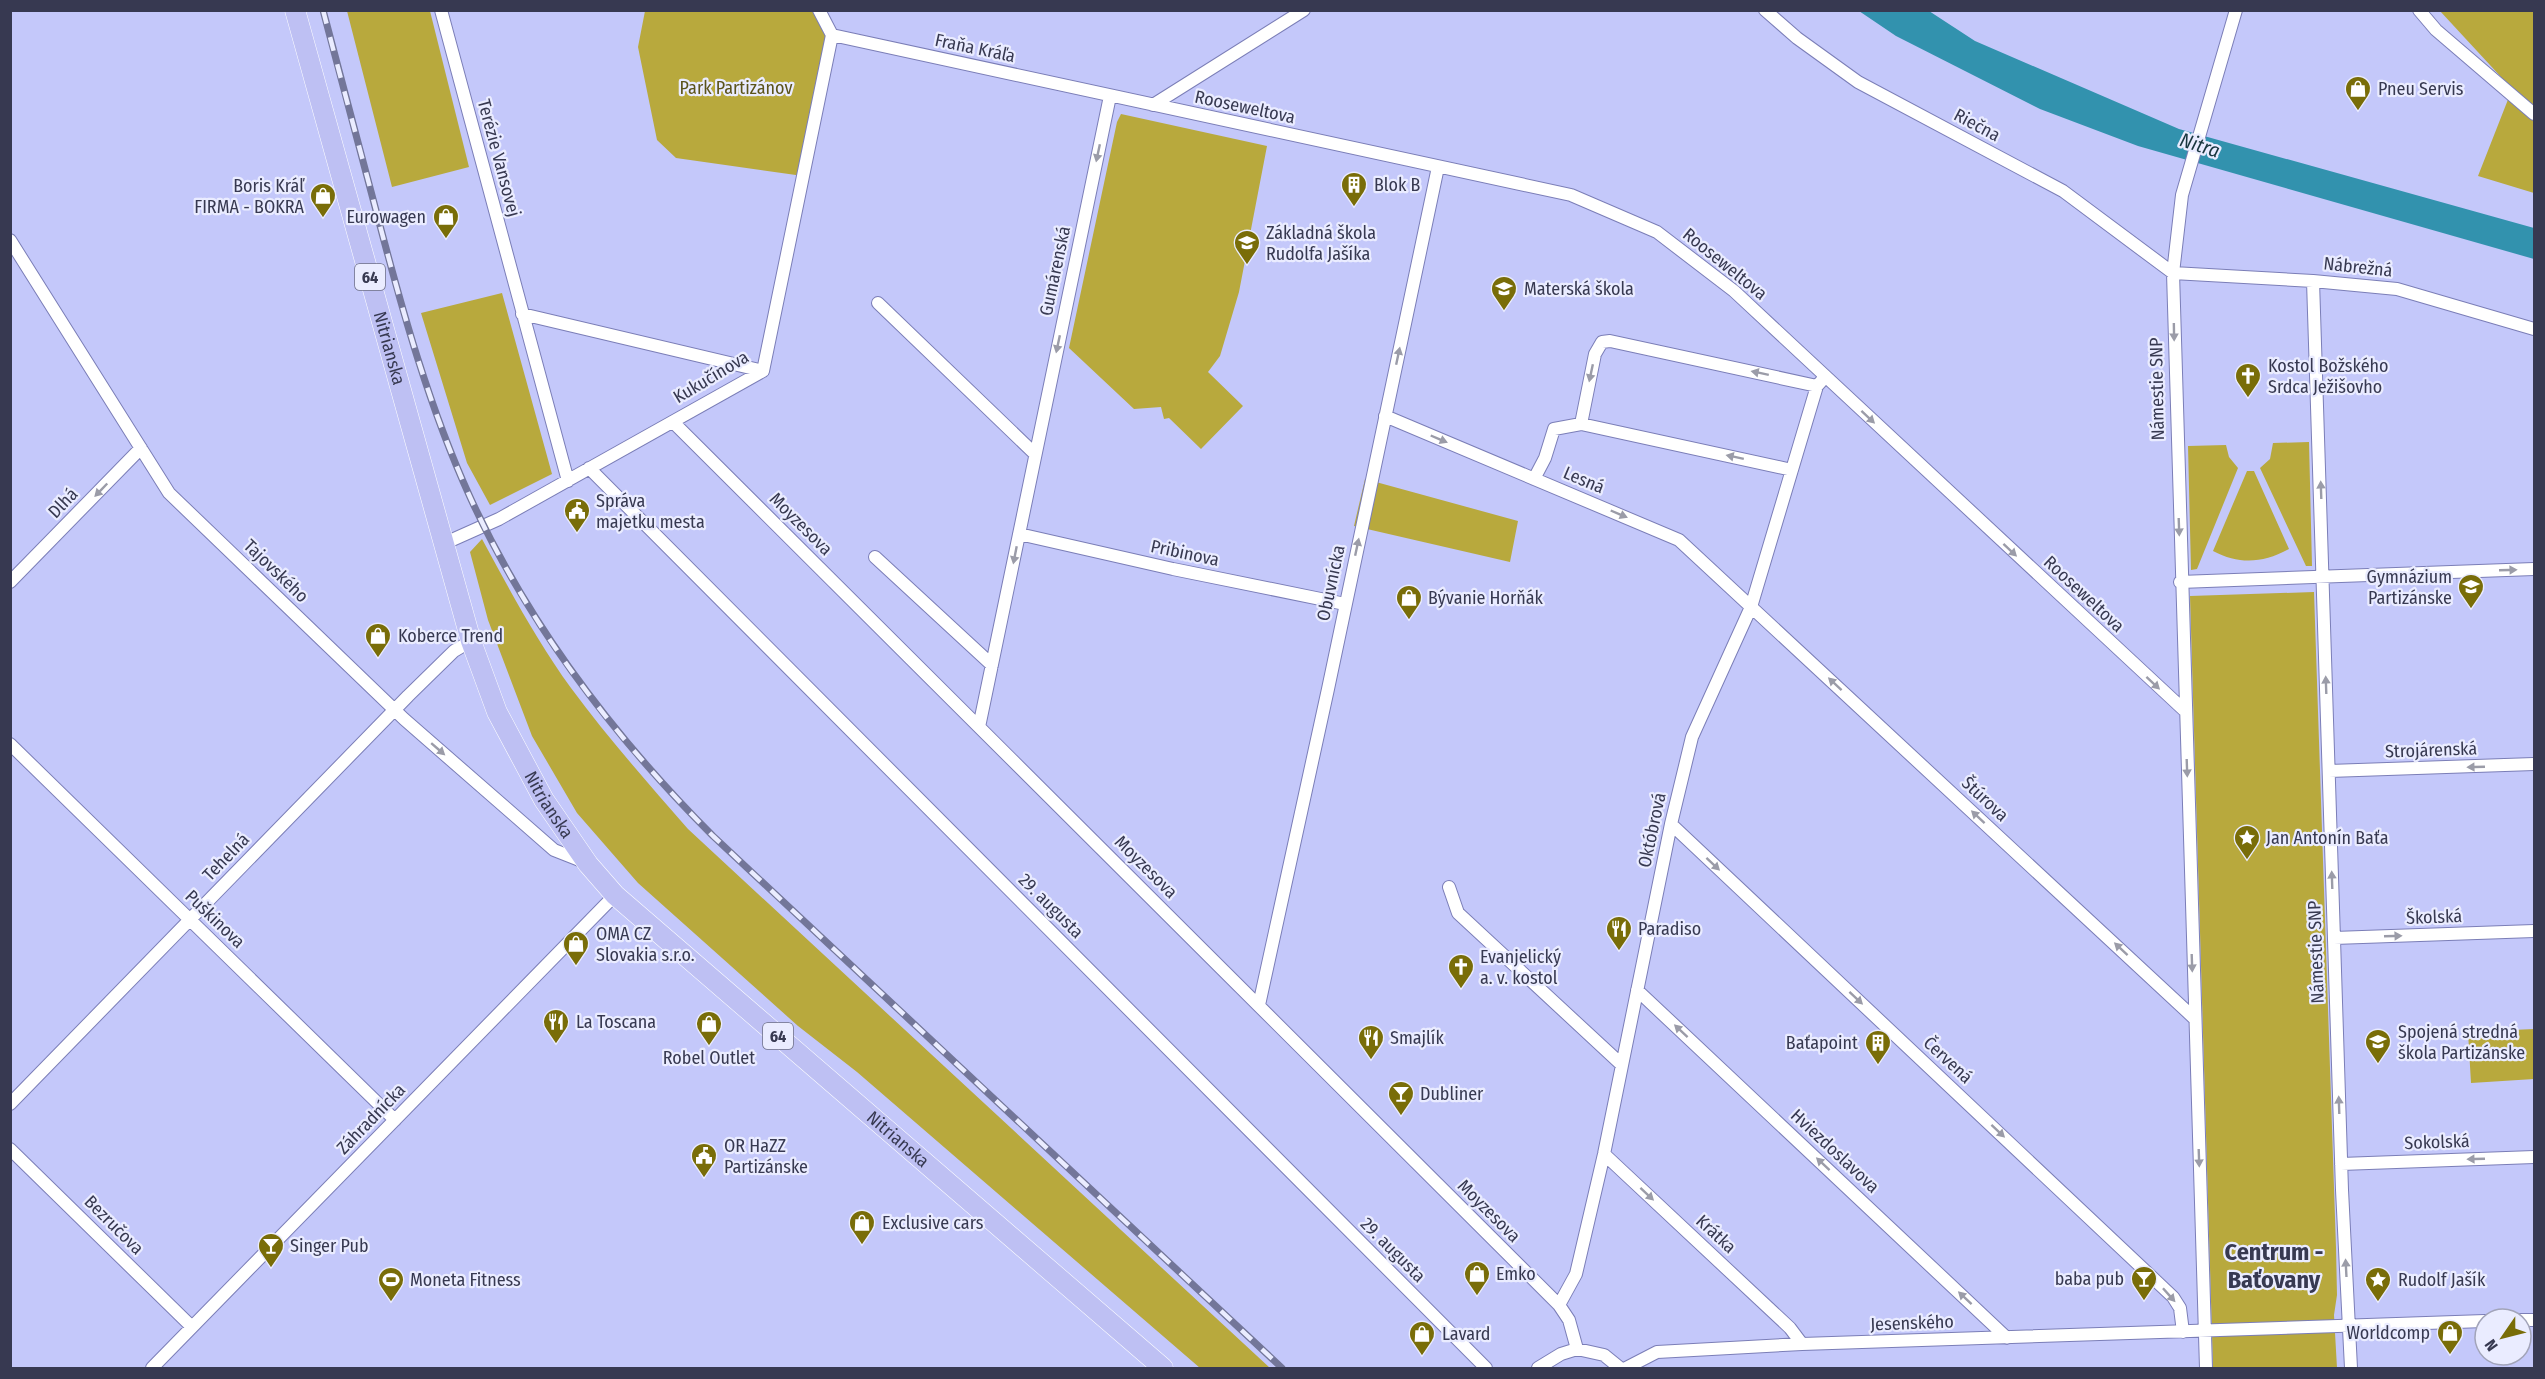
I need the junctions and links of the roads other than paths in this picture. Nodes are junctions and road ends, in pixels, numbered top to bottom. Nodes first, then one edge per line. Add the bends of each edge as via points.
1 (295, 10) edge
2 (441, 10) edge
3 (819, 10) edge
4 (1304, 10) edge
5 (1765, 10) edge
6 (2236, 10) edge
7 (2419, 10) edge
8 (832, 35) junction
9 (1110, 96) junction
10 (1153, 105) junction
11 (2535, 114) edge
12 (1438, 167) junction
13 (10, 240) edge
14 (2173, 273) junction
15 (2313, 281) junction
16 (878, 303) dead end
17 (522, 314) junction
18 (2535, 329) edge
19 (763, 371) junction
20 (1821, 381) junction
21 (1385, 416) junction
22 (673, 422) junction
23 (1581, 424) junction
24 (141, 448) junction
25 (1035, 454) junction
26 (590, 468) junction
27 (1792, 470) junction
28 (1534, 479) junction
29 (568, 481) junction
30 (1019, 534) junction
31 (443, 544) junction
32 (875, 557) dead end
33 (2535, 569) edge
34 (2323, 576) junction
35 (10, 582) edge
36 (2180, 582) junction
37 (1345, 604) junction
38 (1751, 607) junction
39 (471, 641) junction
40 (992, 665) junction
41 (2184, 710) junction
42 (394, 711) junction
43 (979, 727) junction
44 (10, 744) edge
45 (2535, 764) edge
46 (2329, 771) junction
47 (1671, 824) junction
48 (588, 864) junction
49 (1449, 887) dead end
50 (615, 895) junction
51 (190, 920) junction
52 (2535, 931) edge
53 (2334, 938) junction
54 (1638, 990) junction
55 (1258, 1005) junction
56 (2194, 1018) junction
57 (1622, 1065) junction
58 (10, 1104) edge
59 (395, 1120) junction
60 (10, 1149) edge
61 (1604, 1154) junction
62 (2535, 1157) edge
63 (2341, 1164) junction
64 (1559, 1305) junction
65 (2473, 1322) edge
66 (2349, 1326) junction
67 (192, 1328) junction
68 (2183, 1332) junction
69 (2203, 1332) junction
70 (2007, 1338) junction
71 (1802, 1344) junction
72 (1577, 1349) junction
73 (152, 1368) edge
74 (1163, 1368) edge
75 (1486, 1368) edge
76 (1538, 1368) edge
77 (1620, 1368) edge
78 (1626, 1368) edge
79 (2205, 1368) edge
80 (2351, 1368) edge

1 - 31 main road, Nitrianska / 64
2 - 17 street, Terézie Vansovej
3 - 8 street
4 - 10 street
5 - 14 street, Riečna via 1858,82 2062,191
6 - 14 street, Námestie SNP via 2182,194
7 - 11 street via 2436,30
8 - 9 street, Fraňa Kráľa
8 - 19 street, Kukučínova
9 - 10 street, Rooseweltova
9 -> 25 street, Gumárenská
10 - 12 street, Rooseweltova
12 - 20 street, Rooseweltova via 1571,195 1657,232 1734,291
21 -> 12 street, Obuvnícka
13 - 24 street, Tajovského
14 - 15 street, Nábrežná
14 -> 36 street, Námestie SNP
15 - 18 street, Nábrežná via 2397,289
34 -> 15 street, Námestie SNP
16 - 25 street
17 - 19 street
17 - 29 street, Terézie Vansovej
19 - 22 street, Kukučínova
20 -> 23 street via 1602,342 1595,354
20 - 27 street, Októbrová
20 -> 41 street, Rooseweltova
21 -> 28 street, Lesná
37 -> 21 street, Obuvnícka
22 - 26 street, Kukučínova
22 - 43 street, Moyzesova
27 -> 23 street
23 - 28 street via 1554,429
24 -> 35 street, Dlhá
24 - 42 street, Tajovského via 169,493
25 - 30 street, Gumárenská
26 - 29 street, Kukučínova
26 - 75 street, 29. augusta
27 - 38 street, Októbrová
28 -> 38 street, Lesná via 1679,540
29 - 31 street, Kukučínova
30 - 37 street, Pribinova
30 -> 40 street, Gumárenská
31 - 39 main road, Nitrianska / 64
32 - 40 street
34 -> 33 street
34 - 36 street
46 -> 34 street, Námestie SNP
36 - 41 street, Námestie SNP
37 - 55 street, Obuvnícka
38 - 47 street, Októbrová via 1692,737
56 -> 38 street, Štúrova
39 - 42 street, Tehelná via 454,651
39 - 48 main road, Nitrianska / 64 via 497,712 544,800
40 - 43 street, Gumárenská
41 -> 56 street, Námestie SNP
42 -> 48 street, Tajovského via 554,850
42 - 51 street, Tehelná
43 - 55 street, Moyzesova
44 - 51 street, Puškinova
45 -> 46 street, Strojárenská
53 -> 46 street, Námestie SNP
47 - 54 street, Októbrová
47 -> 68 street, Červená via 2173,1297 2180,1308
48 - 50 main road, Nitrianska / 64
49 - 57 street via 1458,913
50 - 59 street, Záhradnícka
50 - 74 main road, Nitrianska / 64
51 - 58 street, Tehelná
51 - 59 street, Puškinova
53 -> 52 street, Školská
63 -> 53 street, Námestie SNP
54 - 57 street, Októbrová
70 -> 54 street, Hviezdoslavova
55 - 64 street, Moyzesova
56 -> 69 street, Námestie SNP
57 - 61 street, Októbrová
59 - 67 street, Záhradnícka
60 - 67 street, Bezručova
61 - 64 street, Októbrová via 1576,1278
61 -> 71 street, Krátka via 1790,1328
62 -> 63 street, Sokolská
66 -> 63 street, Námestie SNP
64 - 72 street, Moyzesova via 1569,1320
65 - 66 street
66 - 69 street
66 - 80 street, Námestie SNP
67 - 73 street, Záhradnícka
68 - 69 street, Jesenského
68 - 70 street, Jesenského
69 - 79 street, Námestie SNP
70 - 71 street, Jesenského
71 - 78 street, Jesenského via 1657,1352
72 - 76 street
72 - 77 street via 1604,1355

